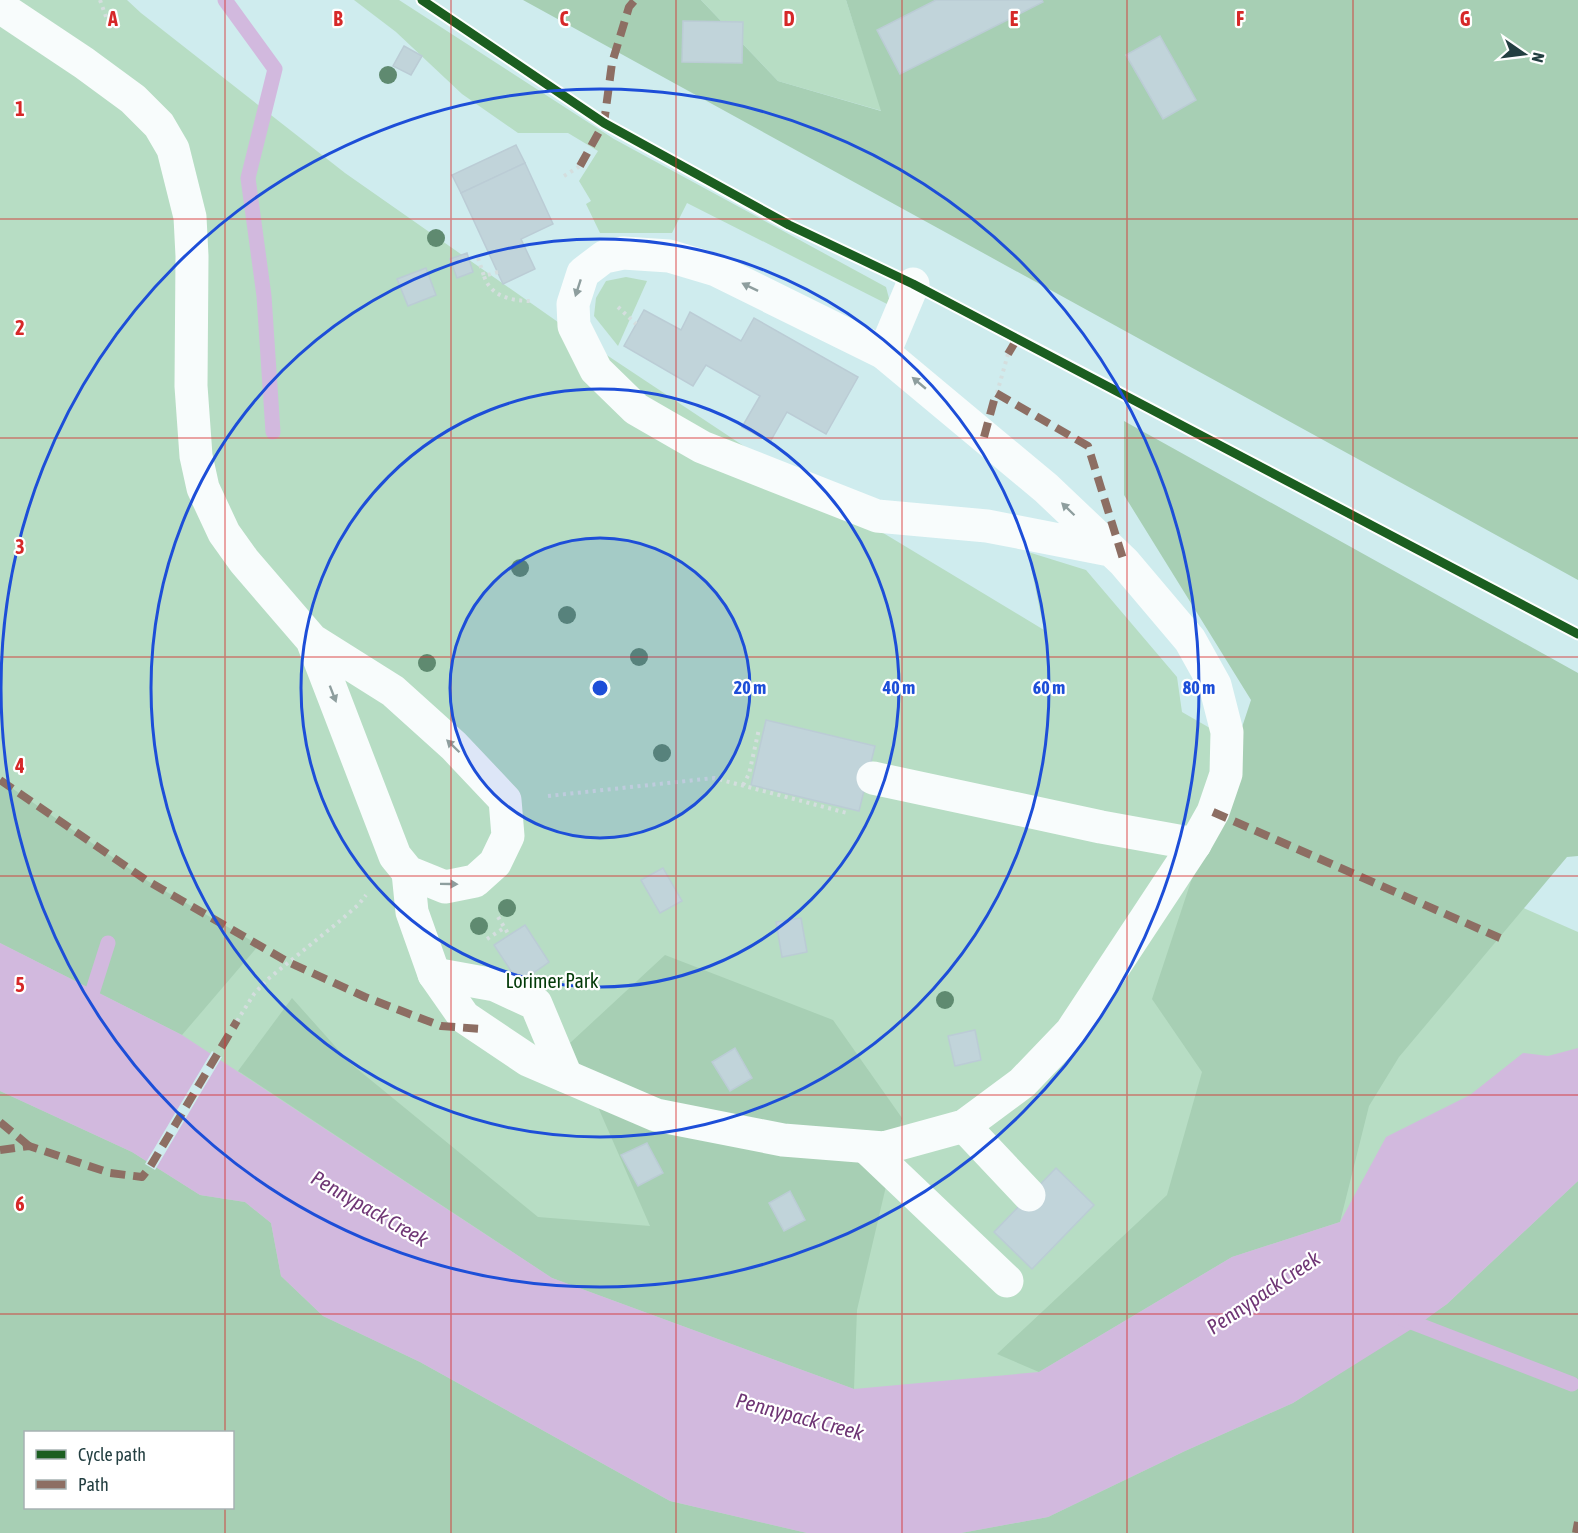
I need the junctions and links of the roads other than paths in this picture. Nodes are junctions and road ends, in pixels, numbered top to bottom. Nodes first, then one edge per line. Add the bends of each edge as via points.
1 (0, 7) edge
2 (913, 284) dead end
3 (884, 353) junction
4 (1110, 550) junction
5 (312, 640) junction
6 (873, 778) road end
7 (1195, 844) junction
8 (402, 864) junction
9 (434, 974) junction
10 (566, 1076) junction
11 (964, 1126) junction
12 (866, 1147) junction
13 (1029, 1195) dead end
14 (1007, 1281) dead end

1 - 5 lane via 133,99 159,125 173,149 190,217 192,425 203,488 224,533 244,561
2 - 3 lane
4 -> 3 lane via 1046,488
3 -> 4 lane via 716,270 669,256 623,253 604,257 583,273 573,304 574,326 596,370 636,409 702,447 877,516 987,526
4 - 7 lane via 1190,640 1215,685 1227,732 1226,774 1213,812
5 -> 8 lane
8 -> 5 lane via 445,887 475,881 495,863 508,836 505,800 454,746 393,691
6 - 7 lane
7 - 11 lane via 1071,1032 1022,1083
8 - 9 lane via 412,912
9 - 10 lane via 464,1017 528,1060
9 - 10 lane via 495,985 536,1004
10 - 12 lane via 656,1115 783,1140
11 - 12 lane via 884,1148
11 - 13 lane
12 - 14 lane

